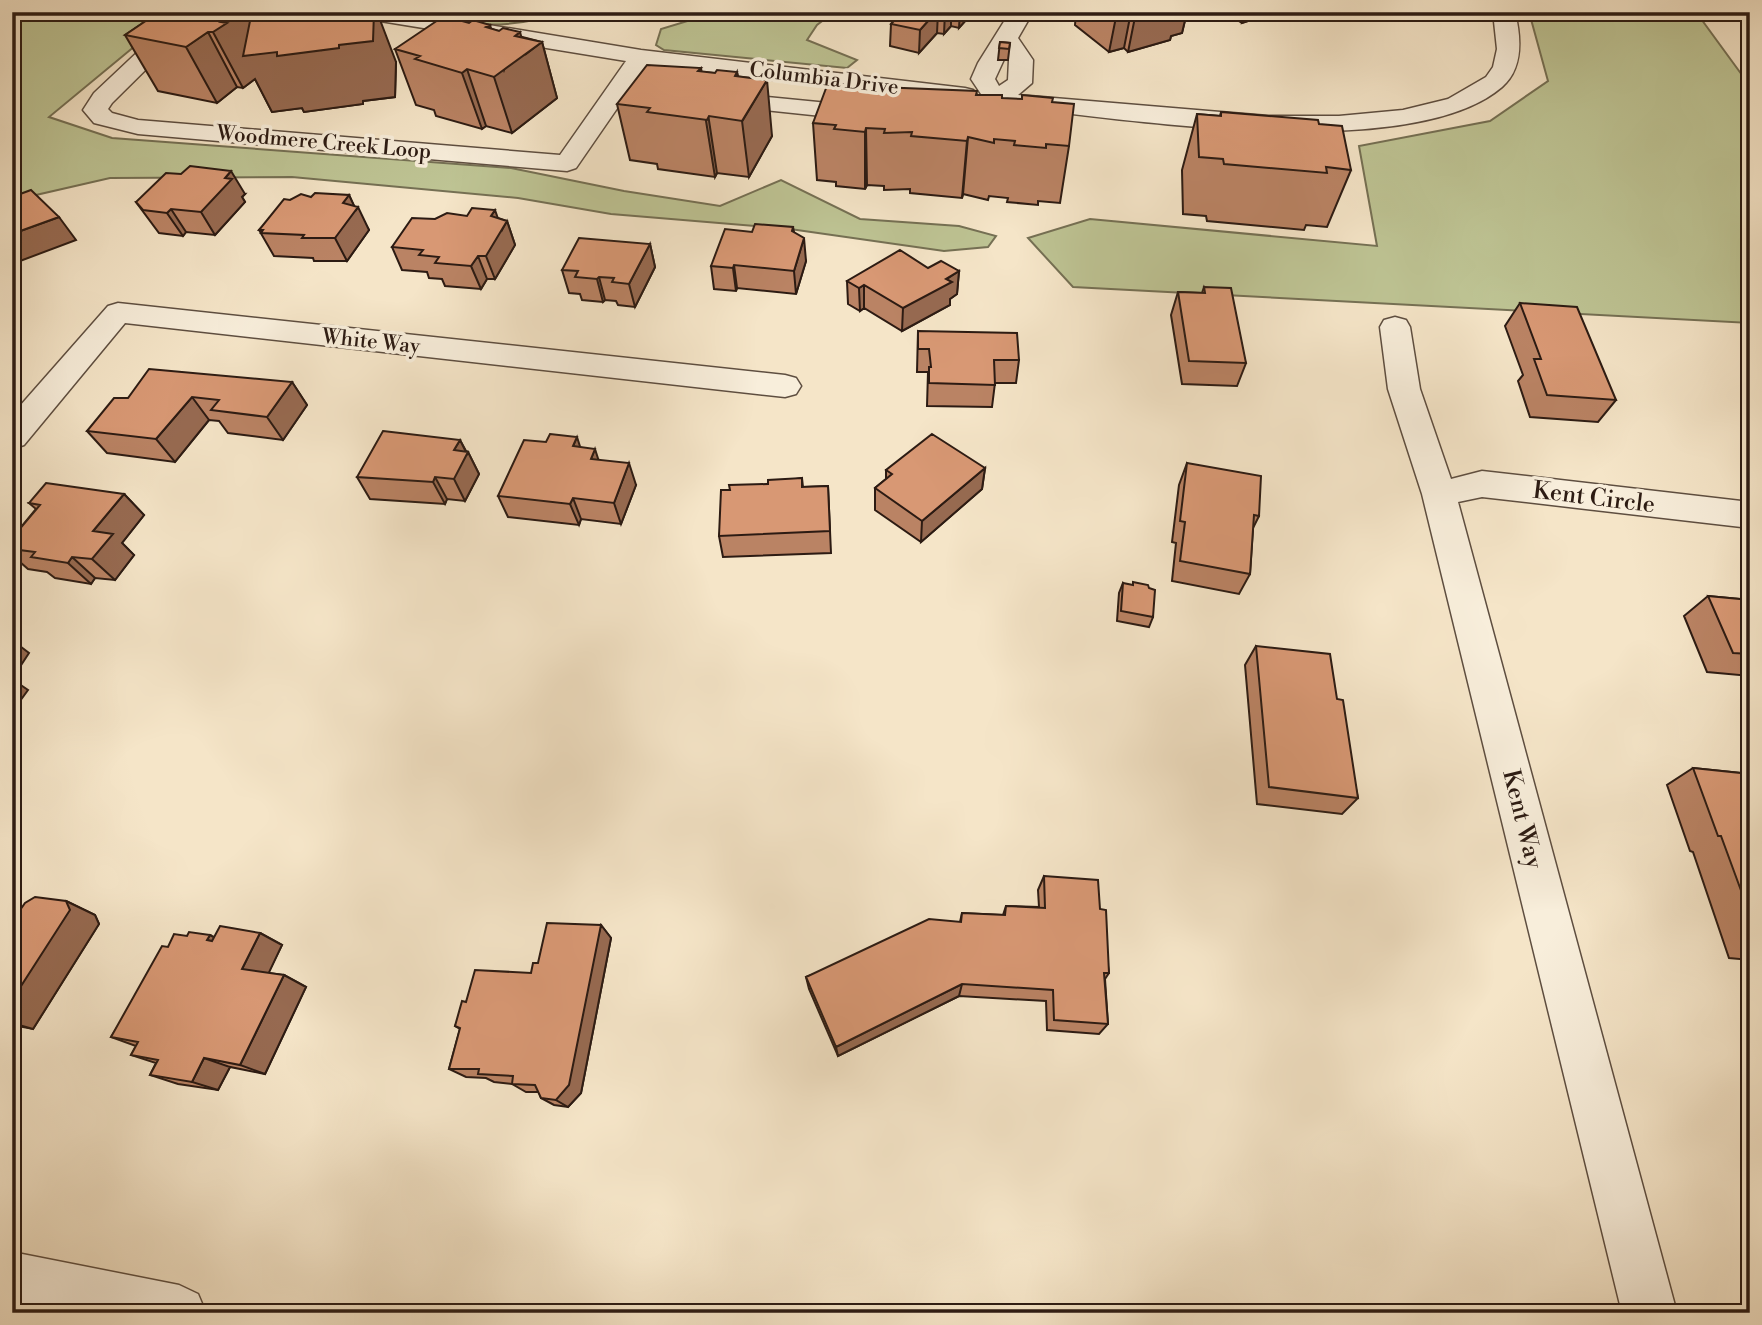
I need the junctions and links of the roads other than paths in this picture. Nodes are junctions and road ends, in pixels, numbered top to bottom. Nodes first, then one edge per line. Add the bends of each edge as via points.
1 (192, 12) edge
2 (368, 12) edge
3 (1022, 12) edge
4 (1504, 12) edge
5 (1007, 39) junction
6 (641, 57) junction
7 (620, 89) junction
8 (647, 92) edge
9 (687, 96) edge
10 (996, 98) junction
11 (888, 116) edge
12 (1142, 138) dead end
13 (1251, 146) edge
14 (1395, 327) dead end
15 (785, 386) dead end
16 (12, 437) edge
17 (1440, 494) junction
18 (1750, 515) edge
19 (12, 1279) edge
20 (179, 1313) edge
21 (1650, 1313) edge

1 - 7 street, Woodmere Creek Loop via 103,98 95,110 103,118 138,127 567,163
2 - 6 street, Columbia Drive
3 - 5 street
4 - 10 street, Columbia Drive via 1508,51 1496,81 1454,106 1413,116 1275,123
5 - 10 street via 990,58 982,79
5 - 10 street via 1021,61 1020,83
6 - 7 street, Woodmere Creek Loop
6 - 10 street, Columbia Drive
7 - 8 street
9 - 11 street
12 - 13 street
14 - 17 street, Kent Way via 1404,389
15 - 16 street, White Way via 118,313
17 - 18 street, Kent Circle via 1482,484
17 - 21 street, Kent Way
19 - 20 street

